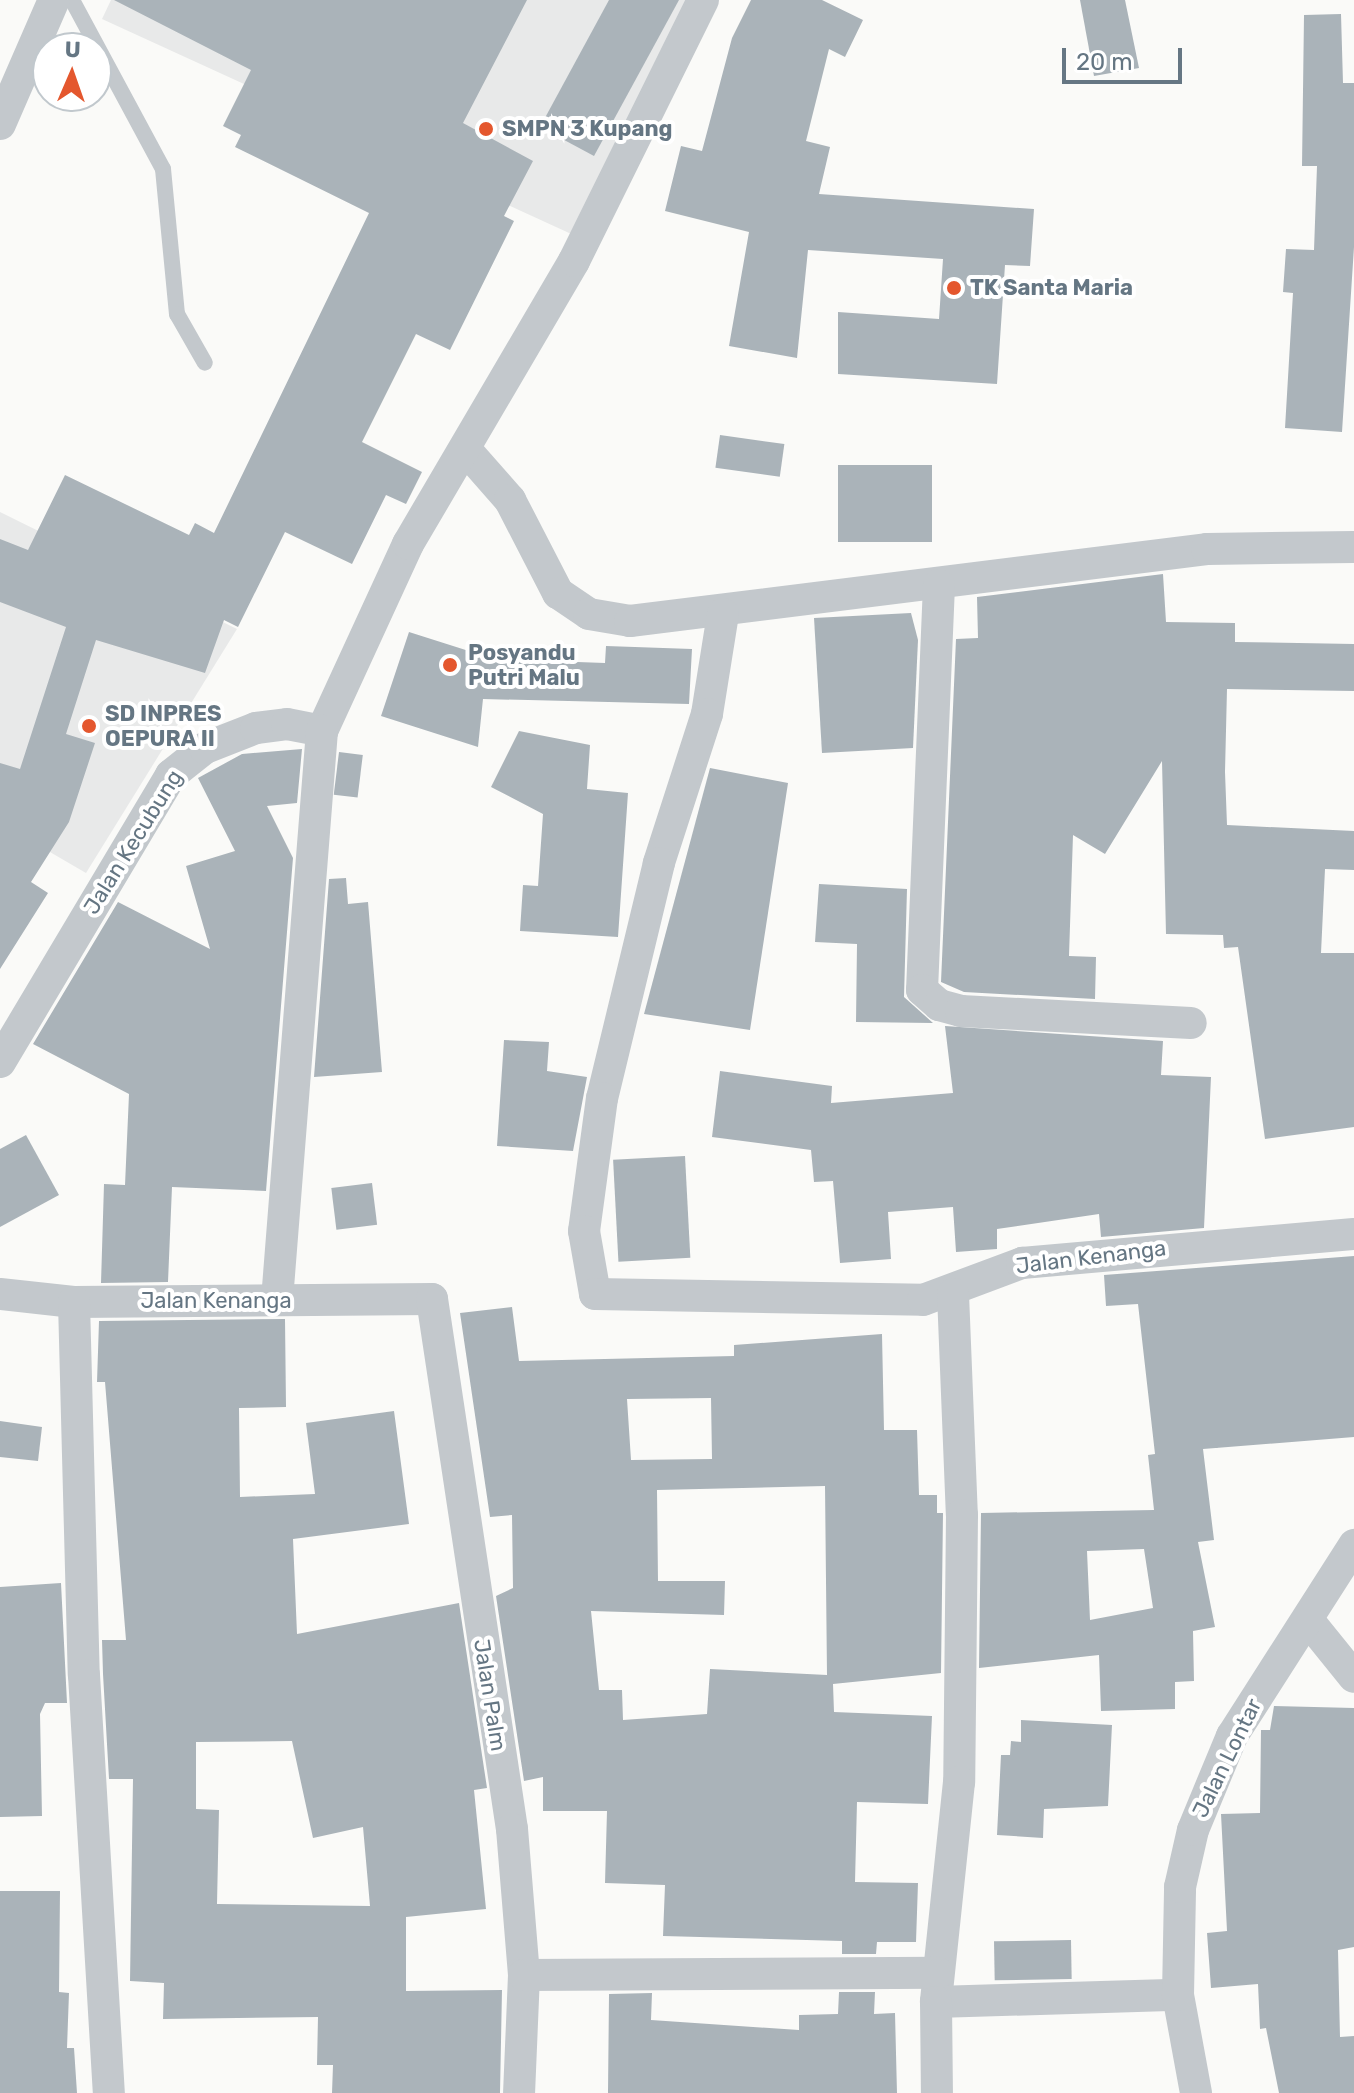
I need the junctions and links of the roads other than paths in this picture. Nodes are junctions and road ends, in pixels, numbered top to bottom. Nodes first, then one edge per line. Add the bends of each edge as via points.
1 (54, 0) edge
2 (72, 0) edge
3 (703, 0) edge
4 (0, 124) edge
5 (205, 363) dead end
6 (466, 450) junction
7 (1354, 547) edge
8 (939, 585) junction
9 (723, 614) junction
10 (322, 731) junction
11 (1191, 1023) dead end
12 (0, 1062) edge
13 (1354, 1234) edge
14 (0, 1294) edge
15 (953, 1294) junction
16 (432, 1299) joint
17 (277, 1300) junction
18 (74, 1302) junction
19 (1354, 1545) edge
20 (1308, 1620) junction
21 (1354, 1677) edge
22 (524, 1975) junction
23 (937, 1987) junction
24 (1178, 1995) junction
25 (109, 2093) edge
26 (519, 2093) edge
27 (937, 2093) edge
28 (1196, 2093) edge

1 - 4 street
2 - 5 lane via 163,169 177,314
3 - 6 street via 574,261
6 - 9 street via 510,500 558,593 589,614 630,621
6 - 10 street via 408,544
7 - 8 street via 1207,549
8 - 9 street
8 - 11 street via 922,990 939,1005 961,1011
9 - 15 street, Jalan Kenanga via 707,714 659,863 602,1098 585,1205 595,1294 856,1301
10 - 12 street, Jalan Kecubung via 287,724 256,728 205,748 171,775
10 - 17 street
13 - 15 street, Jalan Kenanga via 1022,1263
14 - 18 street, Jalan Kenanga
15 - 23 street via 962,1515 959,1782
16 - 17 street, Jalan Kenanga
16 - 22 street, Jalan Palm via 512,1829
17 - 18 street, Jalan Kenanga
18 - 25 street via 84,1675
19 - 20 street, Jalan Lontar
20 - 21 street
20 - 24 street, Jalan Lontar via 1232,1736 1193,1830 1180,1887
22 - 23 street
22 - 26 street, Jalan Palm
23 - 24 street
23 - 27 street
24 - 28 street, Jalan Lontar

